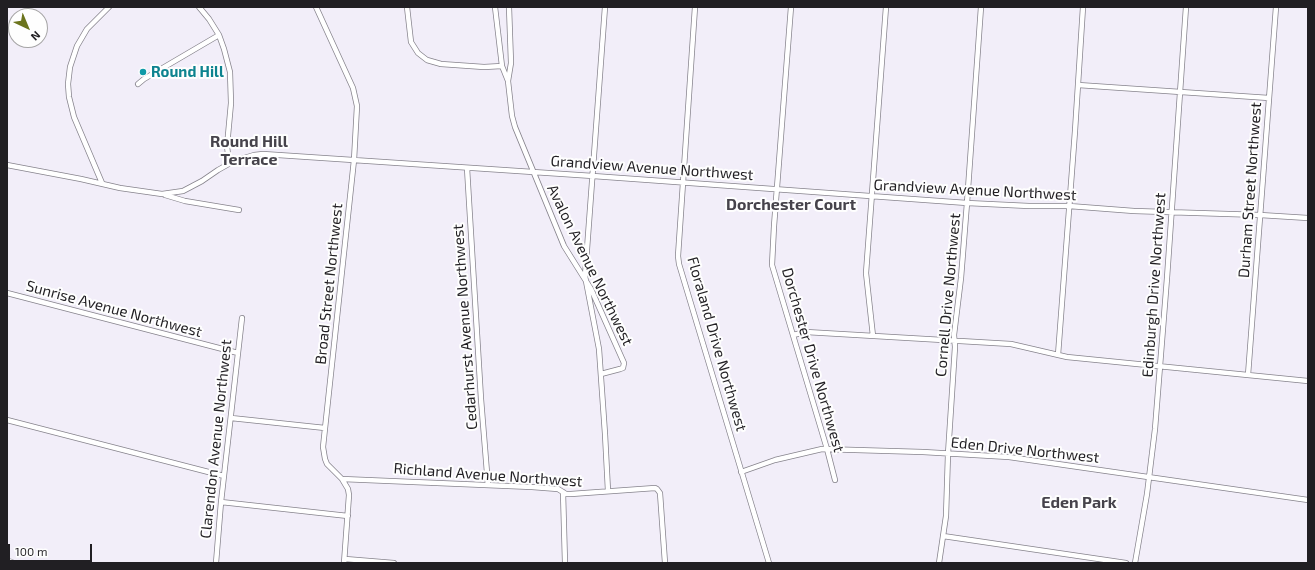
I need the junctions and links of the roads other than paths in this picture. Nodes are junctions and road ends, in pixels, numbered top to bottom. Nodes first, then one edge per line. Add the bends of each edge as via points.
1 (109, 7) edge
2 (199, 7) edge
3 (316, 7) edge
4 (407, 7) edge
5 (495, 7) edge
6 (509, 7) edge
7 (605, 7) edge
8 (695, 7) edge
9 (790, 7) edge
10 (886, 7) edge
11 (981, 7) edge
12 (1083, 7) edge
13 (1186, 7) edge
14 (1276, 7) edge
15 (219, 35) junction
16 (502, 66) junction
17 (508, 81) junction
18 (138, 84) dead end
19 (1078, 85) junction
20 (1180, 93) junction
21 (1269, 98) junction
22 (354, 160) junction
23 (229, 163) junction
24 (7, 165) edge
25 (467, 168) junction
26 (533, 172) junction
27 (593, 176) junction
28 (683, 183) junction
29 (102, 184) junction
30 (777, 189) junction
31 (162, 194) junction
32 (872, 196) junction
33 (967, 203) junction
34 (1069, 206) junction
35 (239, 210) dead end
36 (1171, 213) junction
37 (1260, 215) junction
38 (1308, 218) edge
39 (586, 280) junction
40 (7, 293) edge
41 (242, 318) dead end
42 (793, 334) junction
43 (873, 336) junction
44 (954, 340) junction
45 (238, 353) junction
46 (1058, 354) junction
47 (1160, 366) junction
48 (601, 374) junction
49 (1248, 375) junction
50 (1308, 381) edge
51 (230, 418) junction
52 (7, 420) edge
53 (325, 428) junction
54 (827, 449) junction
55 (948, 454) junction
56 (741, 472) junction
57 (224, 476) junction
58 (1149, 477) junction
59 (342, 478) junction
60 (835, 480) dead end
61 (488, 485) junction
62 (608, 491) junction
63 (563, 492) junction
64 (1308, 500) edge
65 (221, 502) junction
66 (348, 516) junction
67 (943, 536) junction
68 (344, 561) edge
69 (7, 562) edge
70 (939, 562) edge
71 (11, 563) edge
72 (216, 563) edge
73 (394, 563) edge
74 (565, 563) edge
75 (665, 563) edge
76 (769, 563) edge
77 (1126, 563) edge
78 (1135, 563) edge

1 - 29 street via 87,29 77,46 68,84 74,117
2 - 15 street
3 - 22 street, Broad Street Northwest via 356,96
4 - 16 street via 411,42 418,53 427,60 441,64
5 - 16 street, Avalon Avenue Northwest
6 - 17 street, Avalon Avenue Northwest via 511,63
7 - 27 street
8 - 28 street, Floraland Drive Northwest
9 - 30 street, Dorchester Drive Northwest
10 - 32 street
11 - 33 street, Cornell Drive Northwest
12 - 19 street
13 - 20 street, Edinburgh Drive Northwest
14 - 21 street, Durham Street Northwest
15 - 18 street
15 - 23 street via 230,72 231,102 227,146
16 - 17 street, Avalon Avenue Northwest
17 - 26 street, Avalon Avenue Northwest via 515,127
19 - 20 street
19 - 34 street
20 - 21 street
20 - 36 street, Edinburgh Drive Northwest
21 - 37 street, Durham Street Northwest
22 - 23 street, Grandview Avenue Northwest via 263,154
22 - 25 street, Grandview Avenue Northwest
22 - 53 street, Broad Street Northwest
23 - 31 street, Grandview Avenue Northwest via 190,188
24 - 29 street, Grandview Avenue Northwest
25 - 26 street, Grandview Avenue Northwest
25 - 61 street, Cedarhurst Avenue Northwest
26 - 27 street, Grandview Avenue Northwest
26 - 39 street, Avalon Avenue Northwest via 564,246
27 - 28 street, Grandview Avenue Northwest
27 - 39 street
28 - 30 street, Grandview Avenue Northwest
28 - 56 street, Floraland Drive Northwest via 679,264
29 - 31 street, Grandview Avenue Northwest
30 - 32 street, Grandview Avenue Northwest
30 - 42 street, Dorchester Drive Northwest via 772,265
31 - 35 street via 185,201
32 - 33 street, Grandview Avenue Northwest
32 - 43 street via 866,273
33 - 34 street, Grandview Avenue Northwest
33 - 44 street, Cornell Drive Northwest
34 - 36 street, Grandview Avenue Northwest
34 - 46 street
36 - 37 street, Grandview Avenue Northwest
36 - 47 street, Edinburgh Drive Northwest
37 - 38 street, Grandview Avenue Northwest
37 - 49 street, Durham Street Northwest
39 - 48 street
39 - 48 street, Avalon Avenue Northwest via 624,363 623,368
40 - 45 street, Sunrise Avenue Northwest
41 - 45 street, Clarendon Avenue Northwest
42 - 43 street via 806,332
42 - 54 street, Dorchester Drive Northwest
43 - 44 street
44 - 46 street via 1011,344
44 - 55 street, Cornell Drive Northwest
45 - 51 street, Clarendon Avenue Northwest
46 - 47 street
47 - 49 street
47 - 58 street, Edinburgh Drive Northwest
48 - 62 street
49 - 50 street
51 - 53 street
51 - 57 street, Clarendon Avenue Northwest
52 - 57 street
53 - 59 street, Broad Street Northwest via 325,459 331,469
54 - 55 street, Eden Drive Northwest
54 - 56 street, Eden Drive Northwest via 782,458
54 - 60 street, Dorchester Drive Northwest
55 - 58 street, Eden Drive Northwest via 1009,458
55 - 67 street, Cornell Drive Northwest
56 - 76 street, Floraland Drive Northwest
57 - 65 street, Clarendon Avenue Northwest
58 - 64 street, Eden Drive Northwest
58 - 78 street, Edinburgh Drive Northwest
59 - 61 street, Richland Avenue Northwest
59 - 66 street, Broad Street Northwest via 348,489
61 - 63 street, Richland Avenue Northwest via 558,489
62 - 63 street, Richland Avenue Northwest via 571,494
62 - 75 street, Richland Avenue Northwest via 657,489 662,510
63 - 74 street
65 - 66 street
65 - 72 street, Clarendon Avenue Northwest
66 - 68 street, Broad Street Northwest
67 - 70 street, Cornell Drive Northwest
67 - 77 street
68 - 73 street
69 - 71 main road

